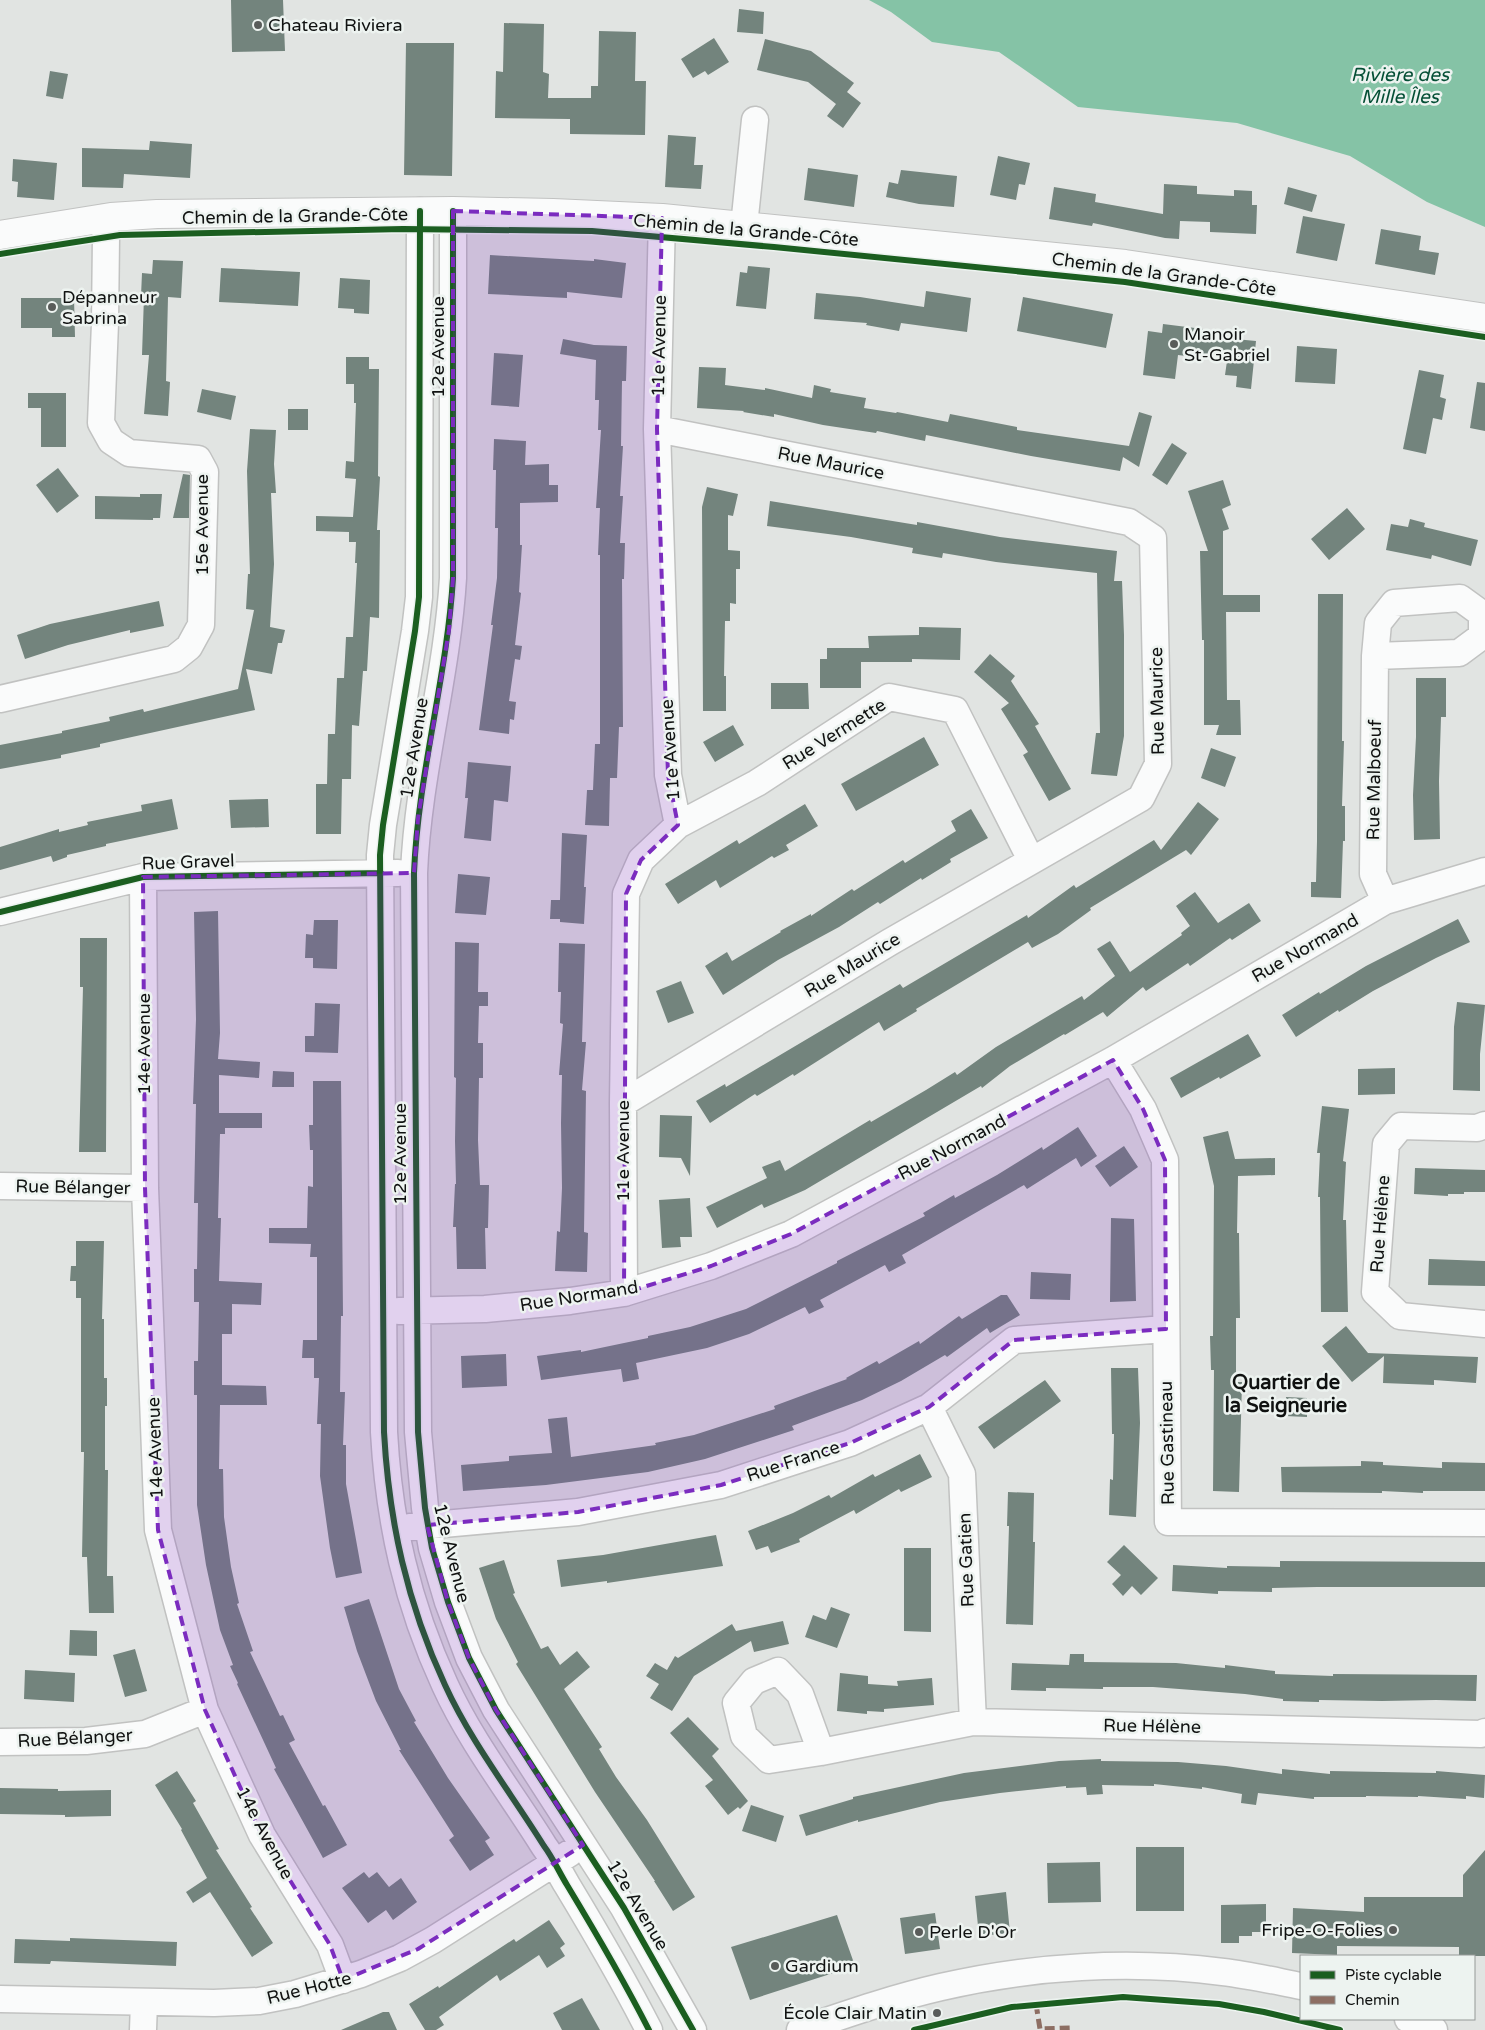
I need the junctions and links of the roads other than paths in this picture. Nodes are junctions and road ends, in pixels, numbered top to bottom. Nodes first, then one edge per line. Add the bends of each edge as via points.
1 (755, 120) dead end
2 (420, 211) junction
3 (453, 211) junction
4 (104, 218) junction
5 (662, 218) junction
6 (744, 226) junction
7 (0, 235) edge
8 (1485, 318) edge
9 (657, 429) junction
10 (1375, 656) dead end
11 (0, 699) edge
12 (678, 826) junction
13 (1031, 860) junction
14 (1485, 871) edge
15 (381, 873) junction
16 (414, 873) junction
17 (143, 877) junction
18 (1385, 900) junction
19 (0, 912) edge
20 (1113, 1060) junction
21 (623, 1103) junction
22 (1485, 1125) edge
23 (0, 1186) edge
24 (145, 1188) junction
25 (624, 1293) junction
26 (383, 1310) junction
27 (416, 1311) junction
28 (1485, 1324) edge
29 (1166, 1329) junction
30 (929, 1407) junction
31 (1485, 1523) edge
32 (428, 1526) junction
33 (394, 1529) junction
34 (205, 1710) junction
35 (972, 1722) junction
36 (1485, 1732) edge
37 (0, 1742) edge
38 (821, 1752) dead end
39 (583, 1845) junction
40 (555, 1863) junction
41 (343, 1980) junction
42 (1300, 1986) edge
43 (0, 1999) edge
44 (144, 2002) junction
45 (1410, 2020) edge
46 (143, 2030) edge
47 (649, 2030) edge
48 (693, 2030) edge
49 (800, 2030) edge
50 (1434, 2030) edge

1 - 6 street
2 - 3 main road, Chemin de la Grande-Côte
2 - 4 main road, Chemin de la Grande-Côte via 183,213
2 - 15 street, 12e Avenue via 419,596 381,842
3 - 5 main road, Chemin de la Grande-Côte
3 - 16 street, 12e Avenue via 453,578 449,630 418,818
4 - 7 main road, Chemin de la Grande-Côte
4 - 11 street, 15e Avenue via 105,323 101,423 111,441 129,453 198,459 206,472 201,625 189,646 174,659
5 - 6 main road, Chemin de la Grande-Côte
5 - 9 street, 11e Avenue
6 - 8 main road, Chemin de la Grande-Côte via 1126,264
9 - 12 street, 11e Avenue via 668,775
9 - 13 street, Rue Maurice via 1129,522 1153,538 1158,764 1141,798
10 - 18 street, Rue Malboeuf via 1372,874
12 - 13 street, Rue Vermette via 757,783 889,697 955,710
12 - 21 street, 11e Avenue via 641,860 626,894
13 - 21 street, Rue Maurice
14 - 18 street, Rue Normand
15 - 16 street, Rue Gravel
15 - 17 street, Rue Gravel
15 - 26 street, 12e Avenue
16 - 27 street, 12e Avenue
17 - 19 street, Rue Gravel
17 - 24 street, 14e Avenue
18 - 20 street, Rue Normand
20 - 25 street, Rue Normand via 791,1234 711,1266
20 - 29 street, Rue Gastineau via 1143,1109 1165,1160
21 - 25 street, 11e Avenue
22 - 28 street, Rue Hélène via 1477,1128 1401,1126 1386,1144 1375,1292 1400,1316
23 - 24 street, Rue Bélanger
24 - 34 street, 14e Avenue via 158,1530
25 - 27 street, Rue Normand via 485,1309
26 - 27 street, Rue Normand
26 - 33 street, 12e Avenue via 384,1432
27 - 32 street, 12e Avenue via 418,1432
29 - 30 street, Rue France via 1014,1340
29 - 31 street, Rue Gastineau via 1168,1522
30 - 32 street, Rue France via 850,1443 721,1485 578,1512
30 - 35 street, Rue Gatien via 962,1474
32 - 33 street, Rue France
32 - 39 street, 12e Avenue via 448,1602 469,1658 496,1710
33 - 40 street, 12e Avenue via 413,1606 444,1684 464,1723
34 - 37 street, Rue Bélanger via 145,1734 86,1741
34 - 41 street, 14e Avenue via 262,1834 334,1953
35 - 36 street, Rue Hélène
35 - 38 street, Rue Hélène
39 - 40 street, Rue Hotte
39 - 48 street, 12e Avenue via 624,1908
40 - 41 street, Rue Hotte via 418,1949
40 - 47 street, 12e Avenue
41 - 44 street, Rue Hotte via 259,2001
42 - 49 street via 1224,1972 1173,1967 1055,1969 941,1987
43 - 44 street, Rue Hotte
44 - 46 street
45 - 50 street

